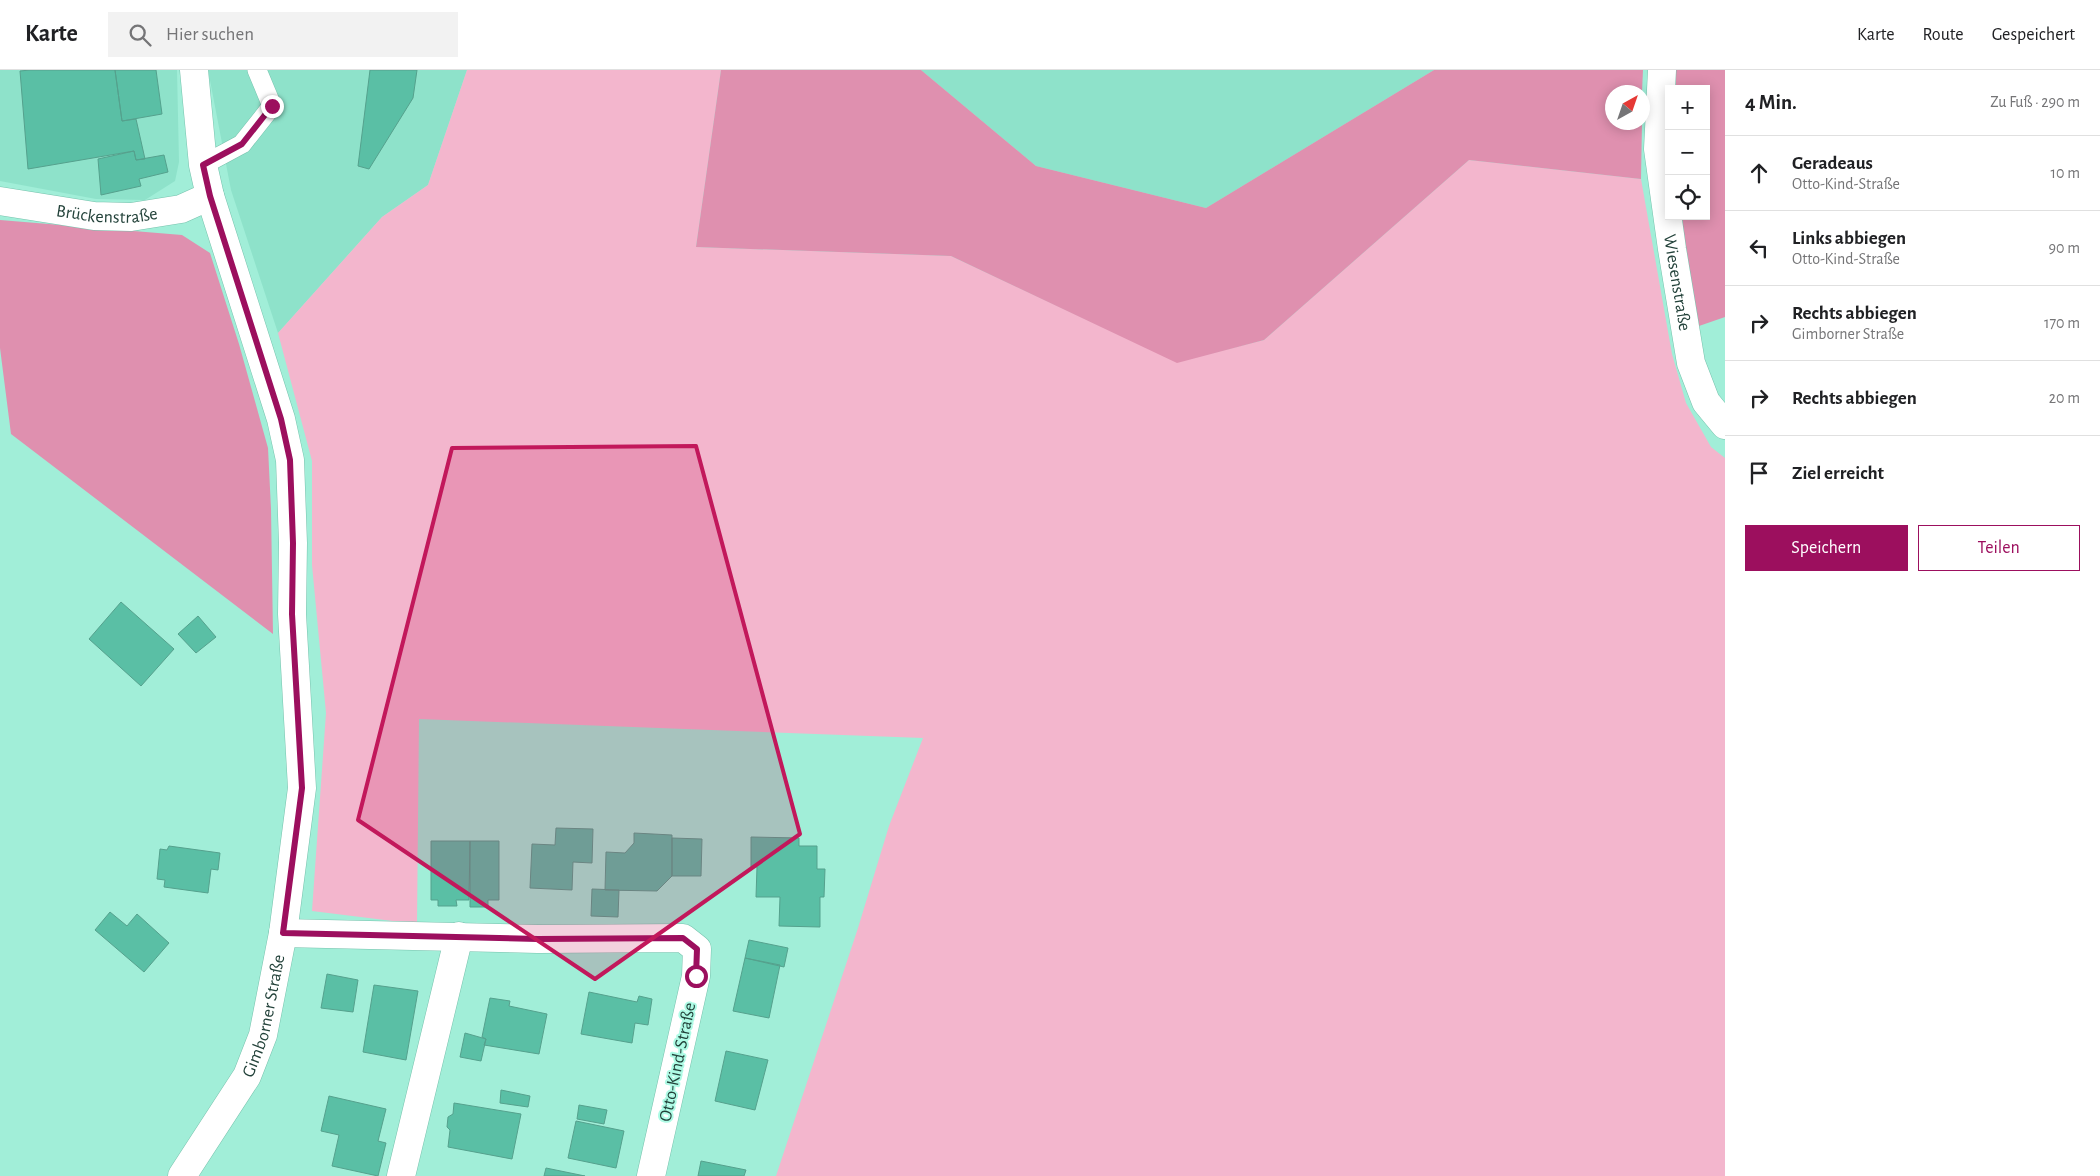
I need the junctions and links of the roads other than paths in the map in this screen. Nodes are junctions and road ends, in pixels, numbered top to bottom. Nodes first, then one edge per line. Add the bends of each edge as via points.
1 (194, 70) edge
2 (257, 70) edge
3 (1662, 70) edge
4 (203, 165) junction
5 (210, 196) junction
6 (0, 201) edge
7 (1725, 425) edge
8 (283, 933) junction
9 (460, 936) junction
10 (182, 1176) edge
11 (402, 1176) edge
12 (652, 1176) edge

1 - 4 street, Gimborner Straße
2 - 4 lane via 272,106 242,144
3 - 7 street, Wiesenstraße via 1658,149 1691,363 1706,402
4 - 5 street, Gimborner Straße
5 - 6 street, Brückenstraße via 181,209 131,217 94,216
5 - 8 street, Gimborner Straße via 281,419 290,460 292,614 302,788
8 - 9 street, Otto-Kind-Straße
8 - 10 street, Gimborner Straße via 264,1035 247,1076
9 - 11 street
9 - 12 street, Otto-Kind-Straße via 683,938 697,949 696,976

